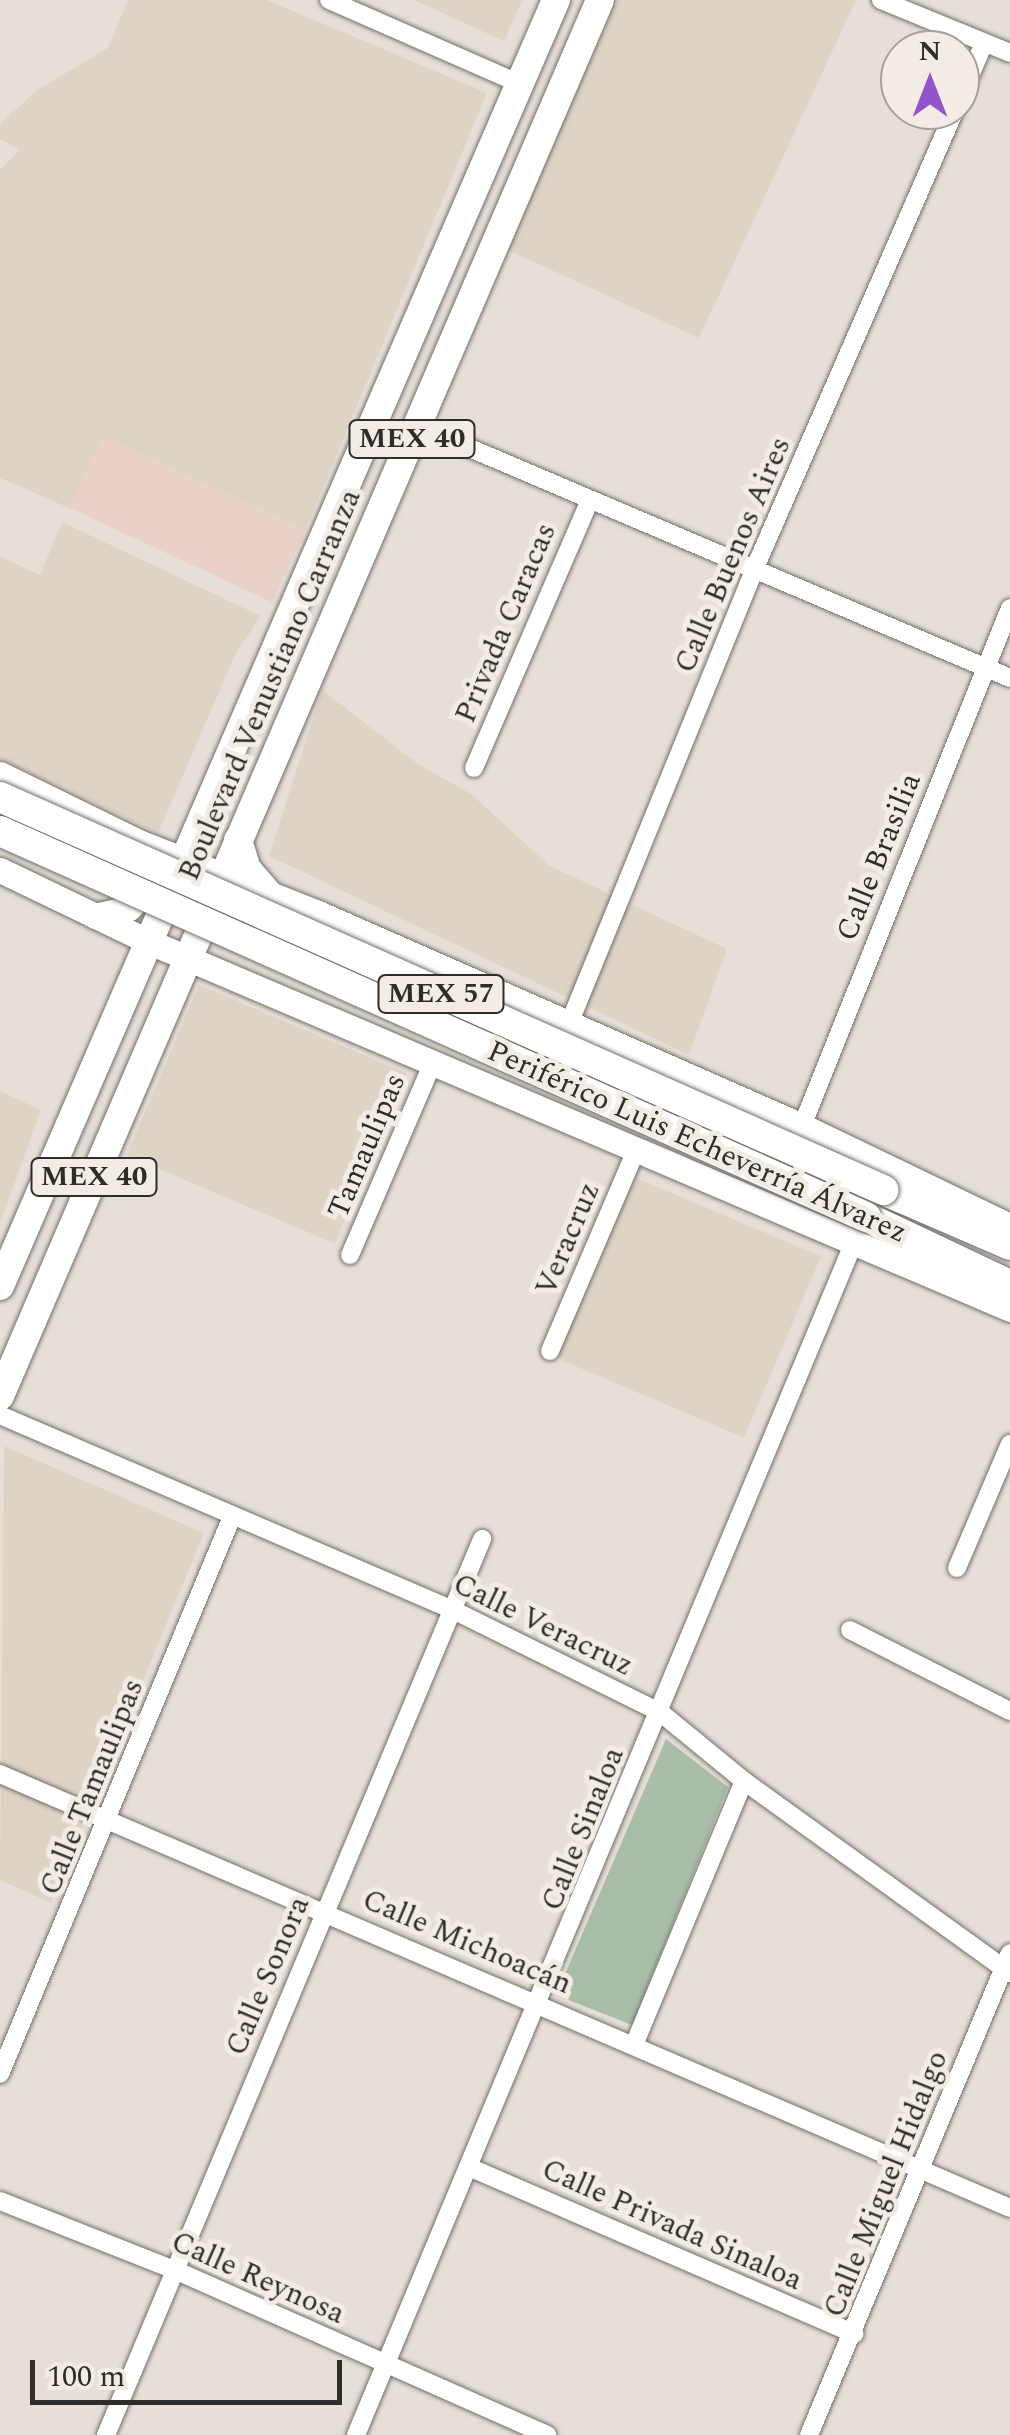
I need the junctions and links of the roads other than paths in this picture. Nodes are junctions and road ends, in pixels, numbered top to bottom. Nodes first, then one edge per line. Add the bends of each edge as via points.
1 (329, 0) edge
2 (556, 0) edge
3 (600, 0) edge
4 (880, 0) edge
5 (984, 42) junction
6 (980, 51) edge
7 (1010, 54) edge
8 (520, 84) junction
9 (946, 130) edge
10 (418, 426) junction
11 (590, 500) junction
12 (754, 570) junction
13 (1010, 608) edge
14 (984, 667) junction
15 (1010, 678) edge
16 (474, 768) dead end
17 (0, 774) edge
18 (0, 797) edge
19 (0, 831) edge
20 (133, 839) junction
21 (238, 840) junction
22 (186, 860) junction
23 (0, 870) edge
24 (222, 877) junction
25 (269, 894) junction
26 (318, 913) junction
27 (95, 916) junction
28 (152, 943) junction
29 (187, 957) junction
30 (240, 977) junction
31 (570, 1024) junction
32 (434, 1060) junction
33 (802, 1126) junction
34 (637, 1148) junction
35 (1009, 1228) edge
36 (860, 1229) junction
37 (350, 1255) dead end
38 (1010, 1285) edge
39 (0, 1286) edge
40 (1010, 1309) edge
41 (550, 1351) dead end
42 (0, 1396) edge
43 (0, 1416) edge
44 (1010, 1444) edge
45 (230, 1519) junction
46 (482, 1539) dead end
47 (957, 1568) dead end
48 (453, 1610) junction
49 (850, 1630) dead end
50 (1010, 1711) edge
51 (660, 1713) junction
52 (0, 1774) edge
53 (744, 1782) junction
54 (110, 1819) junction
55 (325, 1910) junction
56 (1008, 1965) edge
57 (541, 2003) junction
58 (634, 2045) junction
59 (0, 2074) edge
60 (469, 2166) junction
61 (923, 2170) junction
62 (0, 2201) edge
63 (1010, 2208) edge
64 (177, 2271) junction
65 (854, 2334) junction
66 (387, 2364) junction
67 (106, 2435) edge
68 (356, 2435) edge
69 (547, 2435) edge
70 (809, 2435) edge

1 - 8 street
2 - 8 main road, Boulevard Venustiano Carranza / MEX 40
3 - 10 main road, Boulevard Venustiano Carranza / MEX 40
4 - 5 street
5 - 6 street
5 - 7 street
8 - 22 main road, Boulevard Venustiano Carranza / MEX 40
9 - 12 street, Calle Buenos Aires
10 - 11 street
10 - 21 main road, Boulevard Venustiano Carranza / MEX 40
11 - 12 street
11 - 16 street, Privada Caracas
12 - 14 street
12 - 31 street, Calle Buenos Aires
13 - 14 street, Calle Brasilia
14 - 15 street
14 - 33 street, Calle Brasilia
17 - 20 street, Periférico Luis Echeverría Álvarez
18 - 35 highway, Periférico Luis Echeverría Álvarez / MEX 57, bridge via 883,1190
19 - 36 highway, Periférico Luis Echeverría Álvarez / MEX 57, bridge
20 - 22 street, Periférico Luis Echeverría Álvarez
20 - 27 street via 147,870 140,898 129,908
21 - 24 main road, Boulevard Venustiano Carranza / MEX 40
21 - 25 main road via 248,869
22 - 24 street, Periférico Luis Echeverría Álvarez
22 - 28 main road, Boulevard Venustiano Carranza / MEX 40
23 - 27 street
24 - 25 street, Periférico Luis Echeverría Álvarez
24 - 29 main road, Boulevard Venustiano Carranza / MEX 40
25 - 26 street, Periférico Luis Echeverría Álvarez
26 - 30 street via 261,903 235,917 227,946
26 - 31 street, Periférico Luis Echeverría Álvarez
27 - 28 street
28 - 29 street
28 - 39 main road, Boulevard Venustiano Carranza / MEX 40
29 - 30 street
29 - 42 main road, Boulevard Venustiano Carranza / MEX 40
30 - 32 street
31 - 33 street, Periférico Luis Echeverría Álvarez
32 - 34 street
32 - 37 street, Tamaulipas
33 - 35 street, Periférico Luis Echeverría Álvarez
34 - 36 street
34 - 41 street, Veracruz
36 - 38 highway, Periférico Luis Echeverría Álvarez / MEX 57
36 - 40 street
36 - 51 street, Calle Sinaloa
43 - 45 street, Calle Veracruz
44 - 47 street
45 - 48 street, Calle Veracruz
45 - 54 street, Calle Tamaulipas
46 - 48 street, Calle Sonora
48 - 51 street, Calle Veracruz
48 - 55 street, Calle Sonora
49 - 50 street
51 - 53 street, Calle Veracruz
51 - 57 street, Calle Sinaloa
52 - 54 street, Calle Michoacán
53 - 56 street, Calle Veracruz
53 - 58 street
54 - 55 street, Calle Michoacán
54 - 59 street, Calle Tamaulipas
55 - 57 street, Calle Michoacán
55 - 64 street, Calle Sonora
56 - 61 street, Calle Miguel Hidalgo
57 - 58 street, Calle Michoacán
57 - 60 street, Calle Sinaloa
58 - 61 street, Calle Michoacán
60 - 65 street, Calle Privada Sinaloa
60 - 66 street, Calle Sinaloa
61 - 63 street, Calle Michoacán
61 - 65 street, Calle Miguel Hidalgo
62 - 64 street, Calle Reynosa
64 - 66 street, Calle Reynosa
64 - 67 street, Calle Sonora
65 - 70 street, Calle Miguel Hidalgo
66 - 68 street, Calle Sinaloa
66 - 69 street, Calle Reynosa

